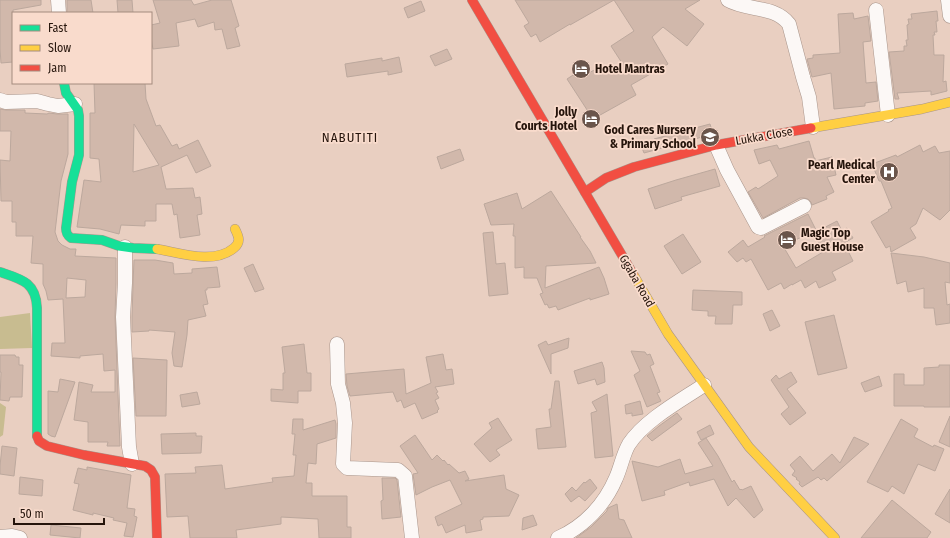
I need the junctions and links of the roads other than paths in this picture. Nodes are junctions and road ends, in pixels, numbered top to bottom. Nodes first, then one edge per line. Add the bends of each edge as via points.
1 (58, 0) edge
2 (472, 0) edge
3 (728, 0) edge
4 (948, 0) edge
5 (876, 10) dead end
6 (59, 12) edge
7 (950, 16) edge
8 (64, 84) edge
9 (0, 100) edge
10 (950, 102) edge
11 (75, 104) junction
12 (888, 115) junction
13 (813, 127) junction
14 (716, 145) junction
15 (585, 192) junction
16 (804, 206) dead end
17 (235, 229) dead end
18 (125, 247) junction
19 (0, 272) edge
20 (337, 344) dead end
21 (704, 385) junction
22 (132, 464) junction
23 (0, 537) edge
24 (20, 538) edge
25 (157, 538) edge
26 (412, 538) edge
27 (558, 538) edge
28 (836, 538) edge

1 - 6 street
2 - 15 street, Ggaba Road
3 - 13 street via 765,10 785,19 789,24 809,97
4 - 7 street
5 - 12 street
8 - 11 street via 66,93
9 - 11 street via 37,101 58,106
10 - 12 street, Lukka Close
11 - 18 street via 79,116 79,155 72,182 66,232 71,238 100,240
12 - 13 street, Lukka Close
13 - 14 street, Lukka Close
14 - 15 street, Lukka Close via 634,167 606,178
14 - 16 street via 758,227 761,228
15 - 21 street, Ggaba Road via 668,334
17 - 18 street via 239,238 238,244 229,251 214,256
18 - 22 street via 123,316
19 - 22 street via 29,285 36,300 39,441 47,446 84,456
20 - 26 street via 338,384 345,423 344,464 347,468 398,470 405,476
21 - 27 street via 643,428 629,444 616,477 596,512 566,535
21 - 28 street, Ggaba Road via 749,447
22 - 25 street via 145,466 155,477
23 - 24 street

